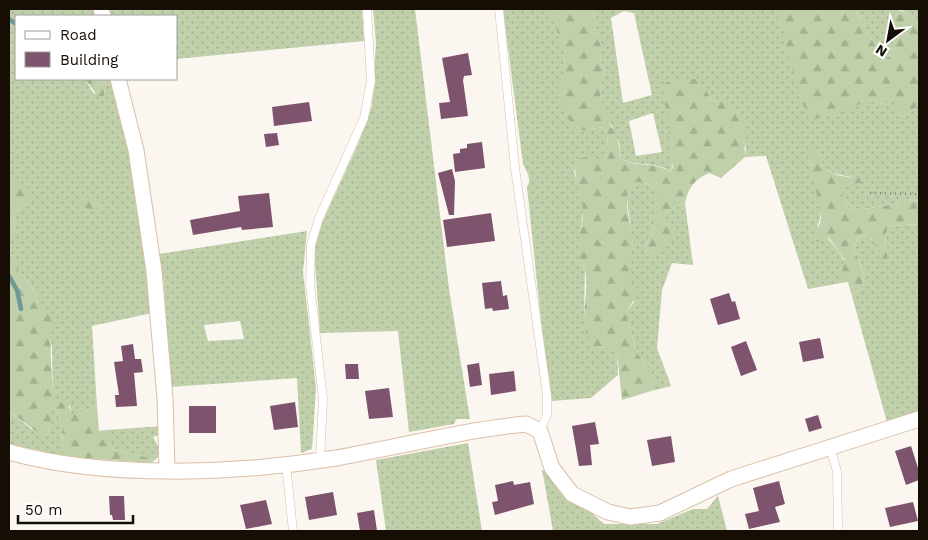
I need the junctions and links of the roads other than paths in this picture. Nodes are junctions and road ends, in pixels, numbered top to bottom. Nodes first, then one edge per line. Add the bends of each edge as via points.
1 (367, 9) edge
2 (499, 9) edge
3 (118, 80) edge
4 (919, 419) edge
5 (540, 430) junction
6 (830, 447) junction
7 (9, 452) edge
8 (320, 460) junction
9 (286, 464) junction
10 (168, 470) junction
11 (838, 528) dead end
12 (293, 531) edge

1 - 8 lane via 371,81 364,118 310,245 310,285 323,399
2 - 5 lane via 515,168 547,395 547,415
3 - 10 street via 136,150 154,271
4 - 6 street
5 - 6 street via 552,468 572,494 608,512 630,517 660,513 731,480
5 - 8 street via 526,424 518,425
6 - 11 lane via 837,471
7 - 10 street via 60,464
8 - 9 street
9 - 10 street
9 - 12 lane

